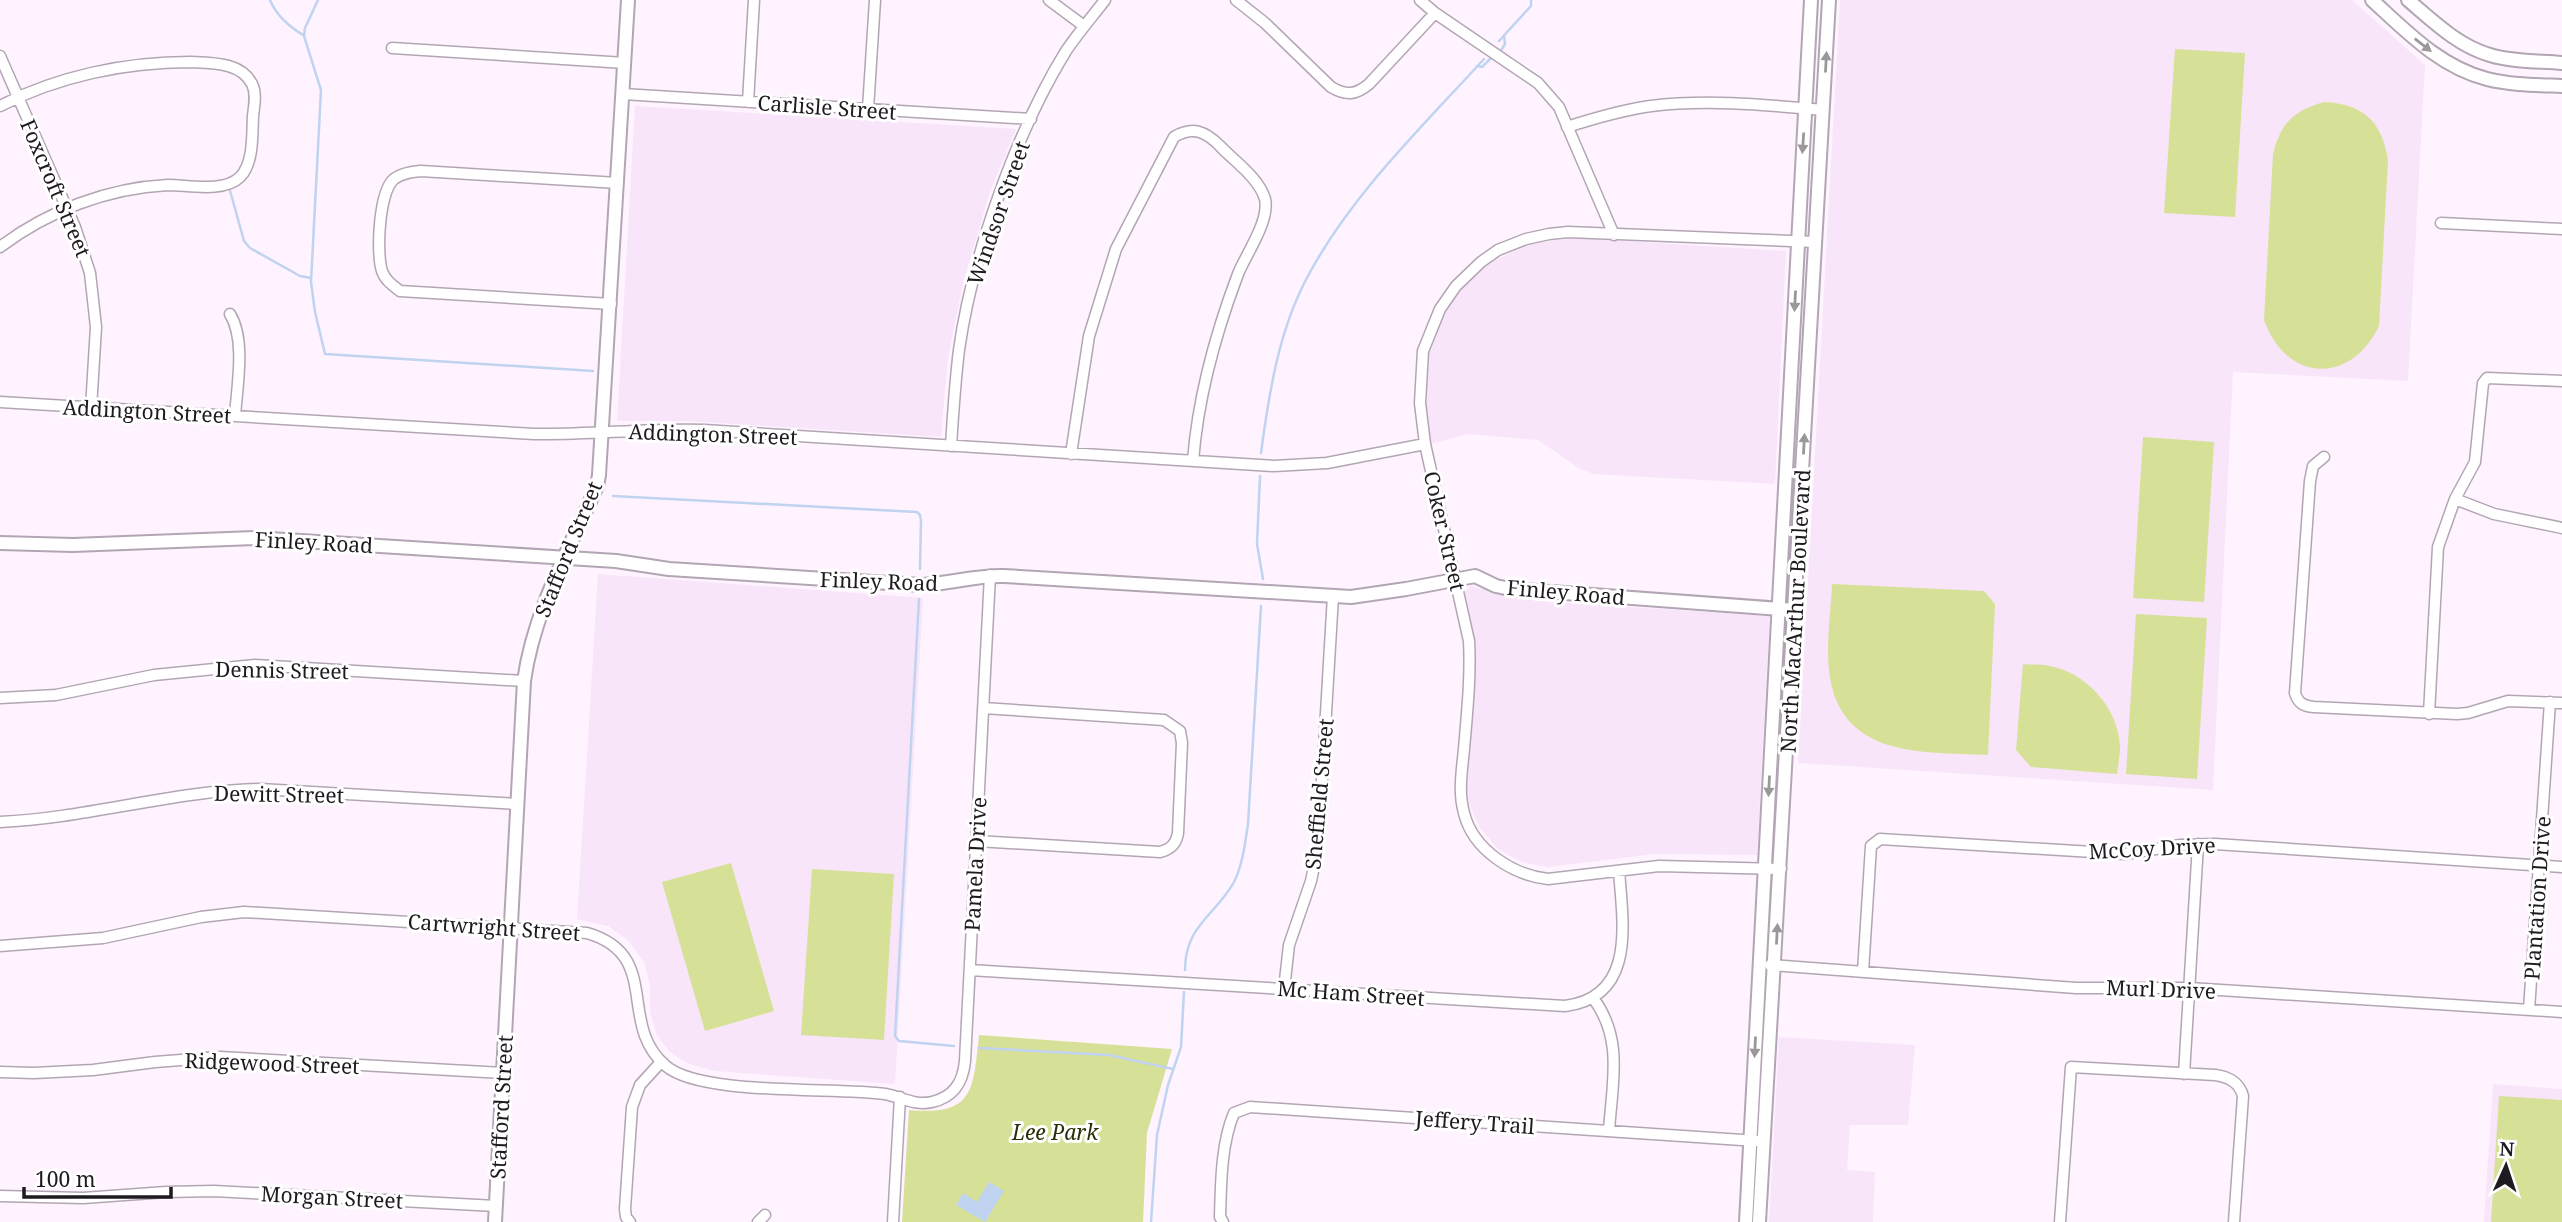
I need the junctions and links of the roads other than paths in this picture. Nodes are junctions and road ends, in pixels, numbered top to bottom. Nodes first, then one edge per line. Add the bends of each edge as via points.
1 (628, 0) edge
2 (754, 0) edge
3 (875, 0) edge
4 (1049, 0) edge
5 (1104, 0) edge
6 (1236, 0) edge
7 (1420, 0) edge
8 (1811, 0) edge
9 (1829, 0) edge
10 (2372, 0) edge
11 (2408, 0) edge
12 (1435, 13) junction
13 (1084, 26) junction
14 (392, 48) dead end
15 (0, 56) edge
16 (625, 63) junction
17 (2562, 63) edge
18 (2562, 86) edge
19 (623, 94) junction
20 (18, 97) junction
21 (748, 102) junction
22 (0, 106) edge
23 (1805, 108) junction
24 (868, 109) junction
25 (1823, 110) junction
26 (1031, 119) junction
27 (1567, 127) junction
28 (618, 183) junction
29 (67, 208) junction
30 (2441, 222) dead end
31 (2562, 229) edge
32 (1614, 235) junction
33 (1798, 241) junction
34 (1816, 242) junction
35 (0, 247) edge
36 (611, 304) junction
37 (230, 314) dead end
38 (1794, 325) junction
39 (1811, 326) junction
40 (2562, 381) edge
41 (0, 402) edge
42 (91, 408) junction
43 (1789, 408) junction
44 (1806, 409) junction
45 (235, 416) junction
46 (601, 432) junction
47 (1425, 444) junction
48 (951, 446) junction
49 (1071, 454) junction
50 (2324, 457) dead end
51 (1193, 461) junction
52 (2455, 499) junction
53 (2562, 528) edge
54 (0, 543) edge
55 (1782, 547) junction
56 (1799, 547) junction
57 (563, 557) junction
58 (989, 575) junction
59 (1454, 580) junction
60 (1333, 596) junction
61 (1778, 608) junction
62 (1795, 610) junction
63 (524, 681) junction
64 (0, 698) edge
65 (2550, 702) junction
66 (2562, 703) edge
67 (983, 708) junction
68 (2429, 713) junction
69 (518, 804) junction
70 (0, 822) edge
71 (977, 841) junction
72 (2199, 844) junction
73 (2539, 865) junction
74 (2562, 867) edge
75 (1764, 869) junction
76 (1781, 869) junction
77 (1619, 871) junction
78 (511, 928) junction
79 (0, 946) edge
80 (1759, 965) junction
81 (1775, 966) junction
82 (970, 970) junction
83 (1863, 972) junction
84 (2189, 988) junction
85 (1284, 989) junction
86 (1593, 998) junction
87 (2529, 1010) junction
88 (2562, 1012) edge
89 (661, 1062) junction
90 (0, 1072) edge
91 (503, 1073) junction
92 (2184, 1074) junction
93 (900, 1097) junction
94 (1609, 1131) junction
95 (1750, 1141) junction
96 (1765, 1142) junction
97 (0, 1196) edge
98 (496, 1206) junction
99 (495, 1222) edge
100 (630, 1222) edge
101 (893, 1222) edge
102 (1223, 1222) edge
103 (1746, 1222) edge
104 (1759, 1222) edge
105 (2060, 1222) edge
106 (2234, 1222) edge

1 - 16 street, Stafford Street
2 - 21 street
3 - 24 street
4 - 13 street
5 - 13 street, Windsor Street
6 - 12 street via 1331,87 1348,94 1369,84
7 - 12 street
8 - 23 street, North MacArthur Boulevard
25 -> 9 street, North MacArthur Boulevard
10 -> 18 street via 2424,47 2469,73
11 - 17 street via 2443,30 2480,52
12 - 27 street via 1538,83 1559,107
13 - 26 street, Windsor Street
14 - 16 street
15 - 20 street, Foxcroft Street
16 - 19 street, Stafford Street
19 - 21 street, Carlisle Street
19 - 28 street, Stafford Street
20 - 22 street
20 - 29 street, Foxcroft Street
20 - 29 street via 75,78 163,62 233,67 253,85 250,155 247,168 236,180 225,185 127,191
21 - 24 street, Carlisle Street
23 - 25 street
23 - 27 street via 1665,104
23 -> 33 street, North MacArthur Boulevard
24 - 26 street, Carlisle Street
25 - 34 street, North MacArthur Boulevard
26 - 48 street, Windsor Street via 971,290 959,349
27 - 32 street
28 - 36 street, Stafford Street
28 - 36 street via 421,171 394,179 382,203 382,271 400,290
29 - 35 street
29 - 42 street, Foxcroft Street via 84,248 95,301
30 - 31 street
32 - 33 street, Coker Street
32 - 47 street, Coker Street via 1568,232 1526,239 1498,250 1456,286 1440,309 1423,351 1420,403
33 - 34 street, Coker Street
33 -> 38 street, North MacArthur Boulevard
34 - 39 street, North MacArthur Boulevard
36 - 46 street, Stafford Street
37 - 45 street via 239,340
38 - 39 street
38 - 43 street, North MacArthur Boulevard
39 - 44 street, North MacArthur Boulevard
40 - 52 street via 2487,378 2480,394 2475,462
41 - 42 street, Addington Street
42 - 45 street, Addington Street
43 - 44 street
43 - 55 street, North MacArthur Boulevard
56 -> 44 street, North MacArthur Boulevard
45 - 46 street, Addington Street via 534,434
46 - 48 street, Addington Street via 704,430
46 - 57 street, Stafford Street via 597,486
47 - 51 street, Addington Street via 1294,466
47 - 59 street, Coker Street
48 - 49 street, Addington Street
49 - 51 street, Addington Street
49 - 51 street via 1089,336 1116,249 1174,137 1192,130 1207,133 1258,185 1265,200 1265,213 1239,271 1208,366
50 - 68 street via 2313,466 2310,481 2297,700 2314,708
52 - 53 street via 2494,514
52 - 68 street via 2438,547
54 - 57 street, Finley Road via 254,538
55 - 56 street
55 - 61 street, North MacArthur Boulevard
56 - 62 street, North MacArthur Boulevard
57 - 58 street, Finley Road via 921,586
57 - 63 street, Stafford Street via 537,626
58 - 60 street, Finley Road
58 - 67 street, Pamela Drive
59 - 60 street, Finley Road via 1369,596
59 - 61 street, Finley Road via 1475,576 1510,589
59 - 77 street, Coker Street via 1466,621 1471,667 1461,788 1464,815 1473,832 1508,867 1531,877 1548,880
60 - 85 street, Sheffield Street via 1318,847 1289,945
61 - 62 street, Finley Road
61 -> 75 street, North MacArthur Boulevard
62 - 76 street, North MacArthur Boulevard
63 - 64 street, Dennis Street via 255,665 154,675 56,695
63 - 69 street, Stafford Street
65 - 66 street
65 - 68 street via 2516,701 2468,713
65 - 73 street, Plantation Drive
67 - 71 street, Pamela Drive
67 - 71 street via 1164,720 1180,731 1178,833 1176,842 1160,852
69 - 70 street, Dewitt Street via 229,790 69,817
69 - 78 street, Stafford Street
71 - 82 street, Pamela Drive
72 - 73 street, McCoy Drive
72 - 83 street, McCoy Drive via 2125,854 1876,840 1871,846
72 - 84 street
73 - 74 street, McCoy Drive
73 - 87 street, Plantation Drive
75 - 76 street, Coker Street
75 - 77 street, Coker Street via 1688,865
75 - 80 street, North MacArthur Boulevard
81 -> 76 street, North MacArthur Boulevard
77 - 86 street via 1623,918 1617,970 1608,987
78 - 79 street, Cartwright Street via 244,912 103,938
78 - 89 street, Cartwright Street via 587,933 618,950 632,970 640,1027
78 - 91 street, Stafford Street
80 - 81 street, Murl Drive
80 -> 95 street, North MacArthur Boulevard
81 - 83 street, Murl Drive
81 - 96 street, North MacArthur Boulevard
82 - 85 street, Mc Ham Street
82 - 93 street, Pamela Drive via 964,1074 959,1085 930,1103
83 - 84 street, Murl Drive via 2076,988
84 - 87 street, Murl Drive
84 - 92 street
85 - 86 street, Mc Ham Street via 1565,1006
86 - 94 street via 1613,1035
87 - 88 street, Murl Drive
89 - 93 street, Cartwright Street via 677,1074 701,1082
89 - 100 street via 640,1085 632,1107 625,1209
90 - 91 street, Ridgewood Street via 93,1070 220,1057
91 - 98 street, Stafford Street
92 - 105 street via 2071,1067
92 - 106 street via 2224,1076 2241,1091
93 - 101 street
94 - 95 street, Jeffery Trail
94 - 102 street, Jeffery Trail via 1250,1107 1234,1113 1223,1160
95 - 96 street, Jeffery Trail
95 - 103 street, North MacArthur Boulevard
96 - 104 street, North MacArthur Boulevard
97 - 98 street, Morgan Street via 83,1198 214,1191
98 - 99 street, Stafford Street

